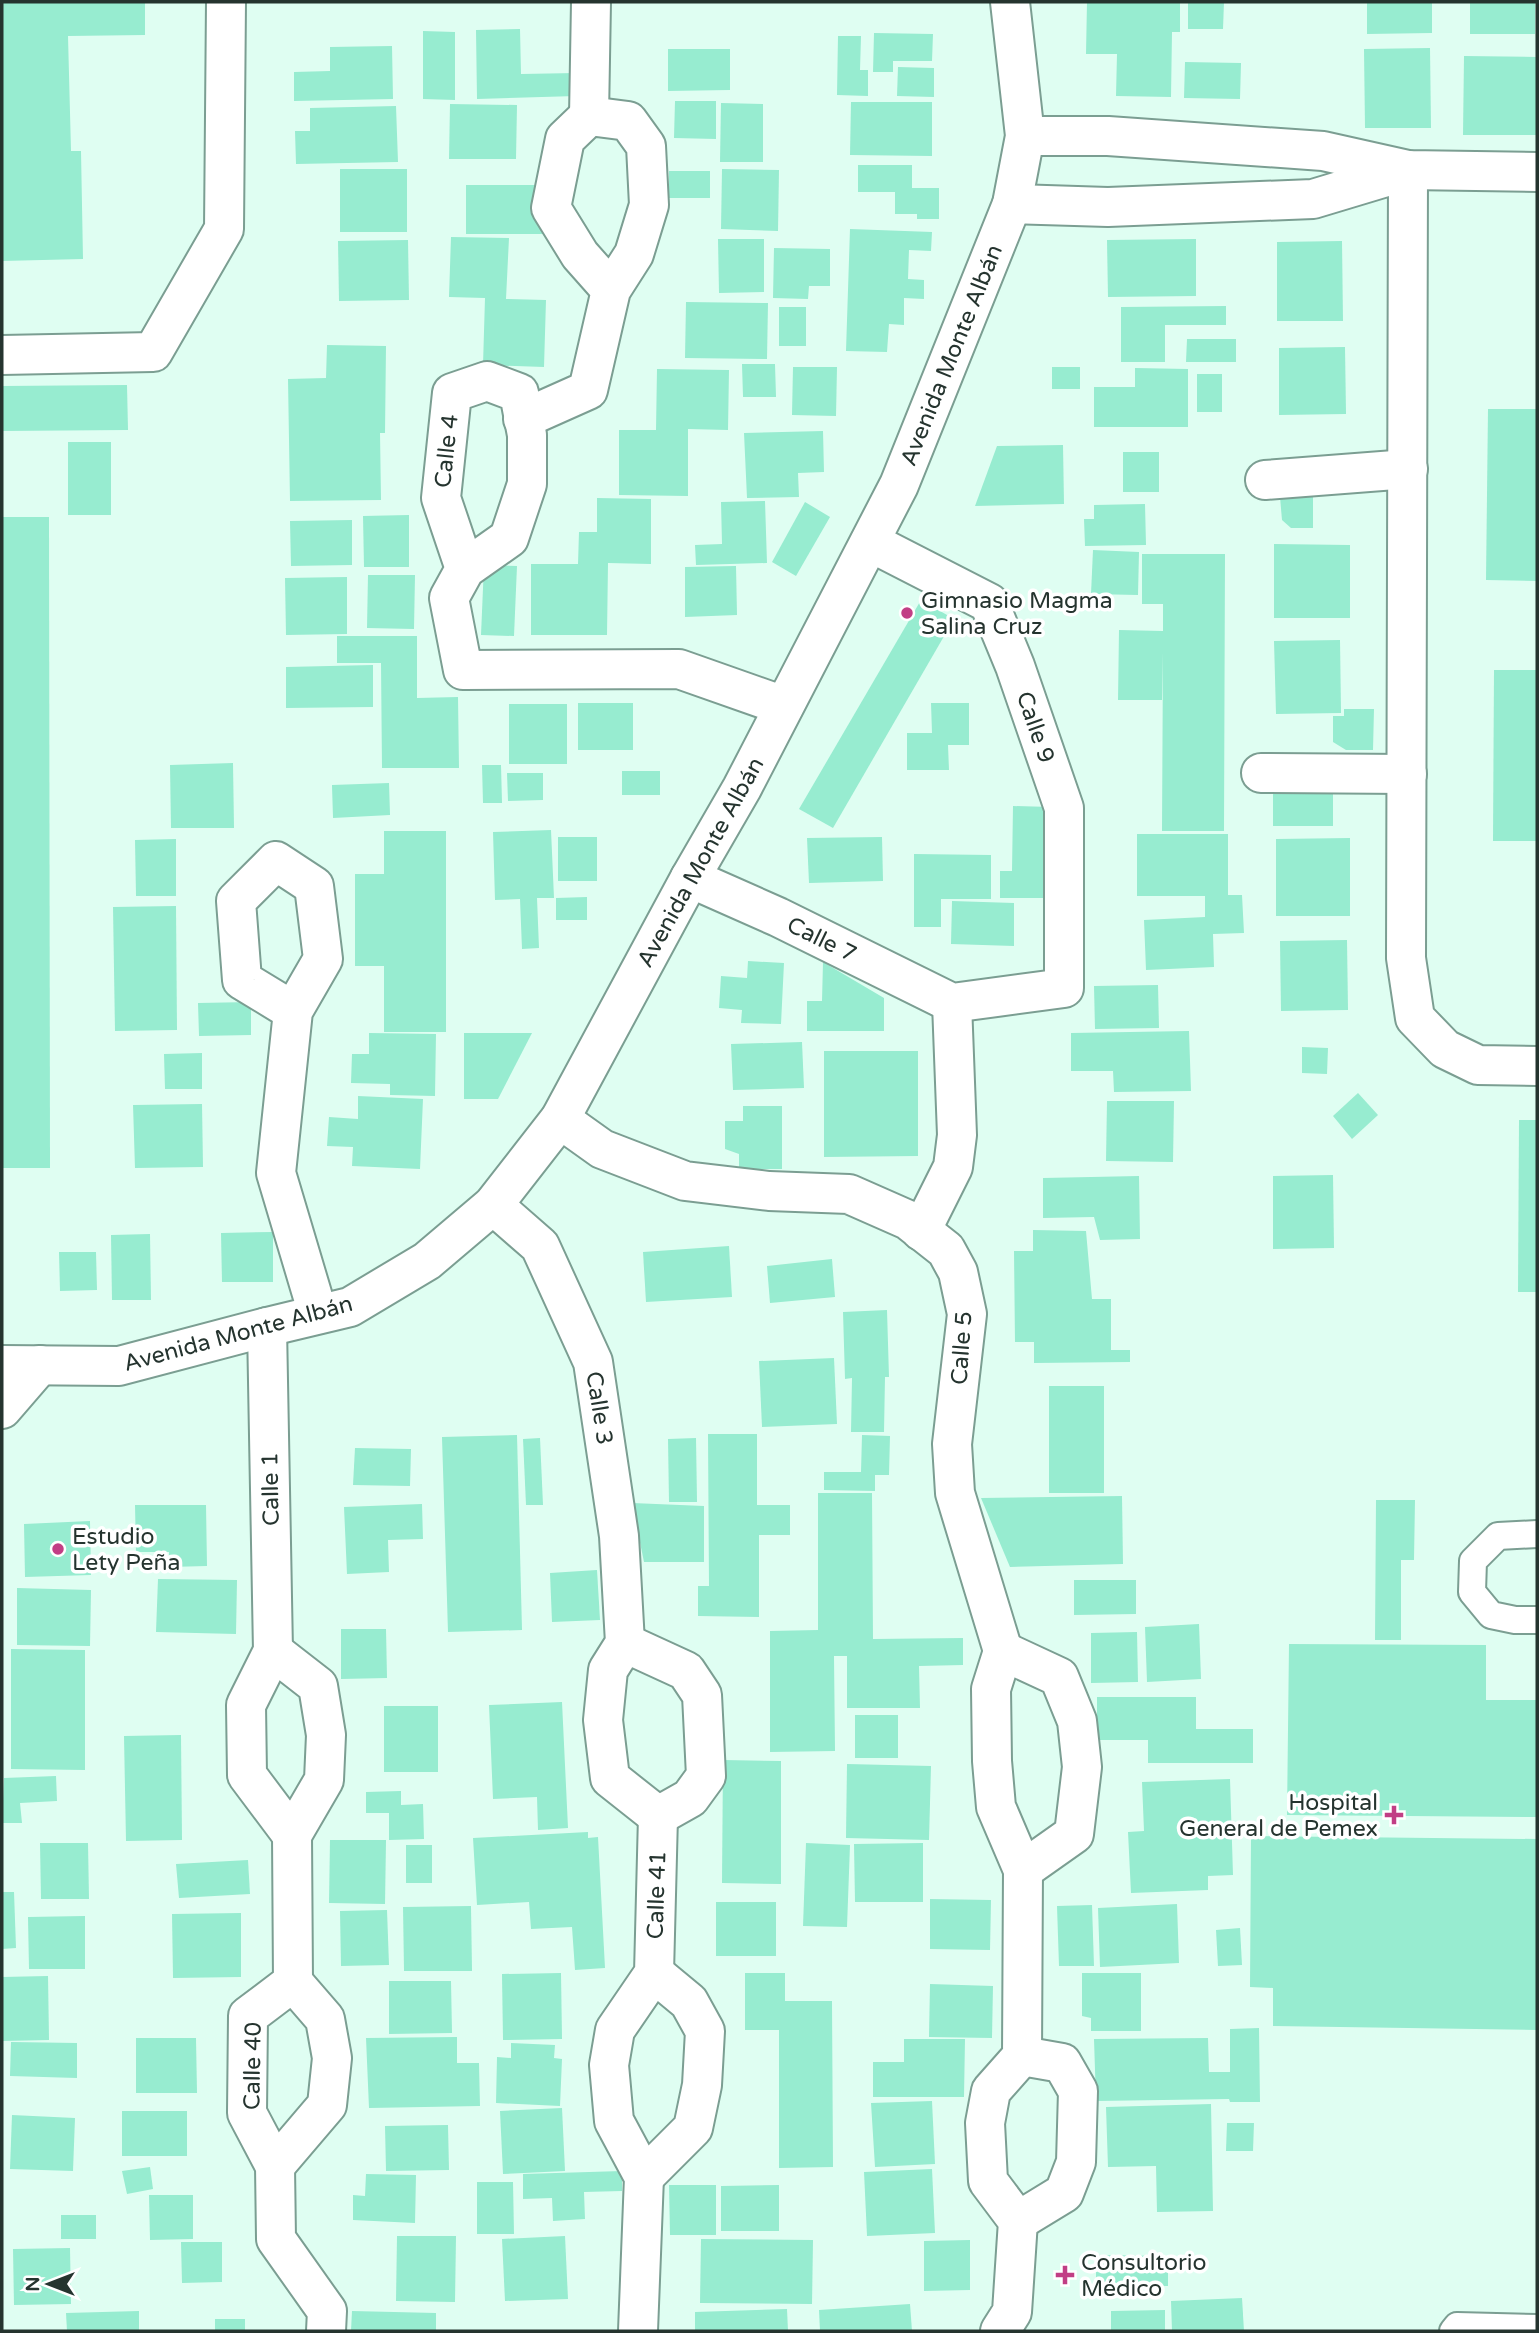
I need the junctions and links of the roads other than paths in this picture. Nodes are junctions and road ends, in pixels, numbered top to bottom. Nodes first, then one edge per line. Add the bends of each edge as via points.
1 (226, 2) edge
2 (591, 2) edge
3 (1010, 2) edge
4 (589, 116) junction
5 (1025, 136) junction
6 (1408, 170) junction
7 (1537, 172) edge
8 (1012, 204) junction
9 (611, 290) junction
10 (2, 355) edge
11 (523, 419) junction
12 (1408, 469) junction
13 (1265, 480) dead end
14 (870, 542) junction
15 (465, 569) junction
16 (784, 706) junction
17 (1261, 773) dead end
18 (1407, 774) junction
19 (691, 878) junction
20 (952, 1003) junction
21 (293, 1011) dead end
22 (1537, 1066) edge
23 (559, 1119) junction
24 (493, 1205) junction
25 (921, 1231) junction
26 (318, 1314) junction
27 (267, 1326) junction
28 (2, 1365) edge
29 (40, 1365) junction
30 (2, 1409) edge
31 (1537, 1534) edge
32 (1537, 1620) edge
33 (625, 1643) junction
34 (272, 1651) junction
35 (1003, 1651) junction
36 (658, 1816) junction
37 (292, 1835) junction
38 (1023, 1870) junction
39 (653, 1973) junction
40 (293, 1982) junction
41 (1022, 2056) junction
42 (275, 2166) junction
43 (644, 2177) junction
44 (1018, 2221) junction
45 (1537, 2328) edge
46 (326, 2331) edge
47 (638, 2331) edge
48 (1000, 2331) edge
49 (1453, 2331) edge

1 - 10 street via 224,229 153,352
2 - 4 street
3 - 5 street, Avenida Monte Albán
4 - 9 street via 565,139 551,208 580,255
4 - 9 street via 628,121 646,146 649,205 634,254
5 - 6 street via 1108,136 1323,151
5 - 8 street, Avenida Monte Albán
6 - 7 street
6 - 8 street via 1313,199 1108,206
6 - 12 street
8 - 14 street, Avenida Monte Albán via 899,485
9 - 11 street via 588,390
11 - 15 street, Calle 4 via 527,484 509,538
11 - 15 street, Calle 4 via 519,393 487,381 452,393 441,498
12 - 13 street
12 - 18 street
14 - 16 street, Avenida Monte Albán
14 - 20 street, Calle 9 via 989,603 1064,808 1064,988
15 - 16 street, Calle 4 via 449,597 463,670 679,669
16 - 19 street, Avenida Monte Albán
17 - 18 street
18 - 22 street via 1406,958 1415,1018 1445,1049 1478,1065
19 - 20 street, Calle 7
19 - 23 street, Avenida Monte Albán
20 - 25 street via 957,1135 953,1167
21 - 26 street via 275,1173
23 - 24 street, Avenida Monte Albán
23 - 25 street, Calle 5 via 602,1149 685,1181 849,1194 908,1220
24 - 26 street, Avenida Monte Albán via 427,1261 350,1307
24 - 33 street, Calle 3 via 540,1246 593,1362 620,1536
25 - 35 street, Calle 5 via 946,1250 958,1272 967,1314 952,1444 955,1493
26 - 27 street, Avenida Monte Albán
27 - 29 street, Avenida Monte Albán via 119,1366
27 - 34 street, Calle 1
28 - 29 street, Avenida Monte Albán
29 - 30 street
31 - 32 lane via 1498,1536 1473,1561 1472,1592 1491,1615
33 - 36 street via 608,1670 603,1720 610,1777
33 - 36 street via 686,1671 702,1695 706,1776 690,1798
34 - 37 street, Calle 1 via 246,1705 247,1775
34 - 37 street via 318,1686 326,1735 324,1780
35 - 38 street via 991,1689 996,1807
35 - 38 street via 1059,1678 1077,1721 1082,1767 1074,1834
36 - 39 street, Calle 41
37 - 40 street
38 - 41 street
39 - 43 street via 615,2030 609,2065 614,2121
39 - 43 street via 689,2002 705,2031 694,2128
40 - 42 street, Calle 40 via 248,2016 247,2113
40 - 42 street via 325,2019 332,2059 327,2105
41 - 44 street via 991,2091 985,2123 988,2181
41 - 44 street via 1062,2063 1078,2091 1076,2162 1064,2193
42 - 46 street, Calle 40 via 275,2239 327,2311
43 - 47 street
44 - 48 street via 1012,2312
45 - 49 lane via 1457,2326

